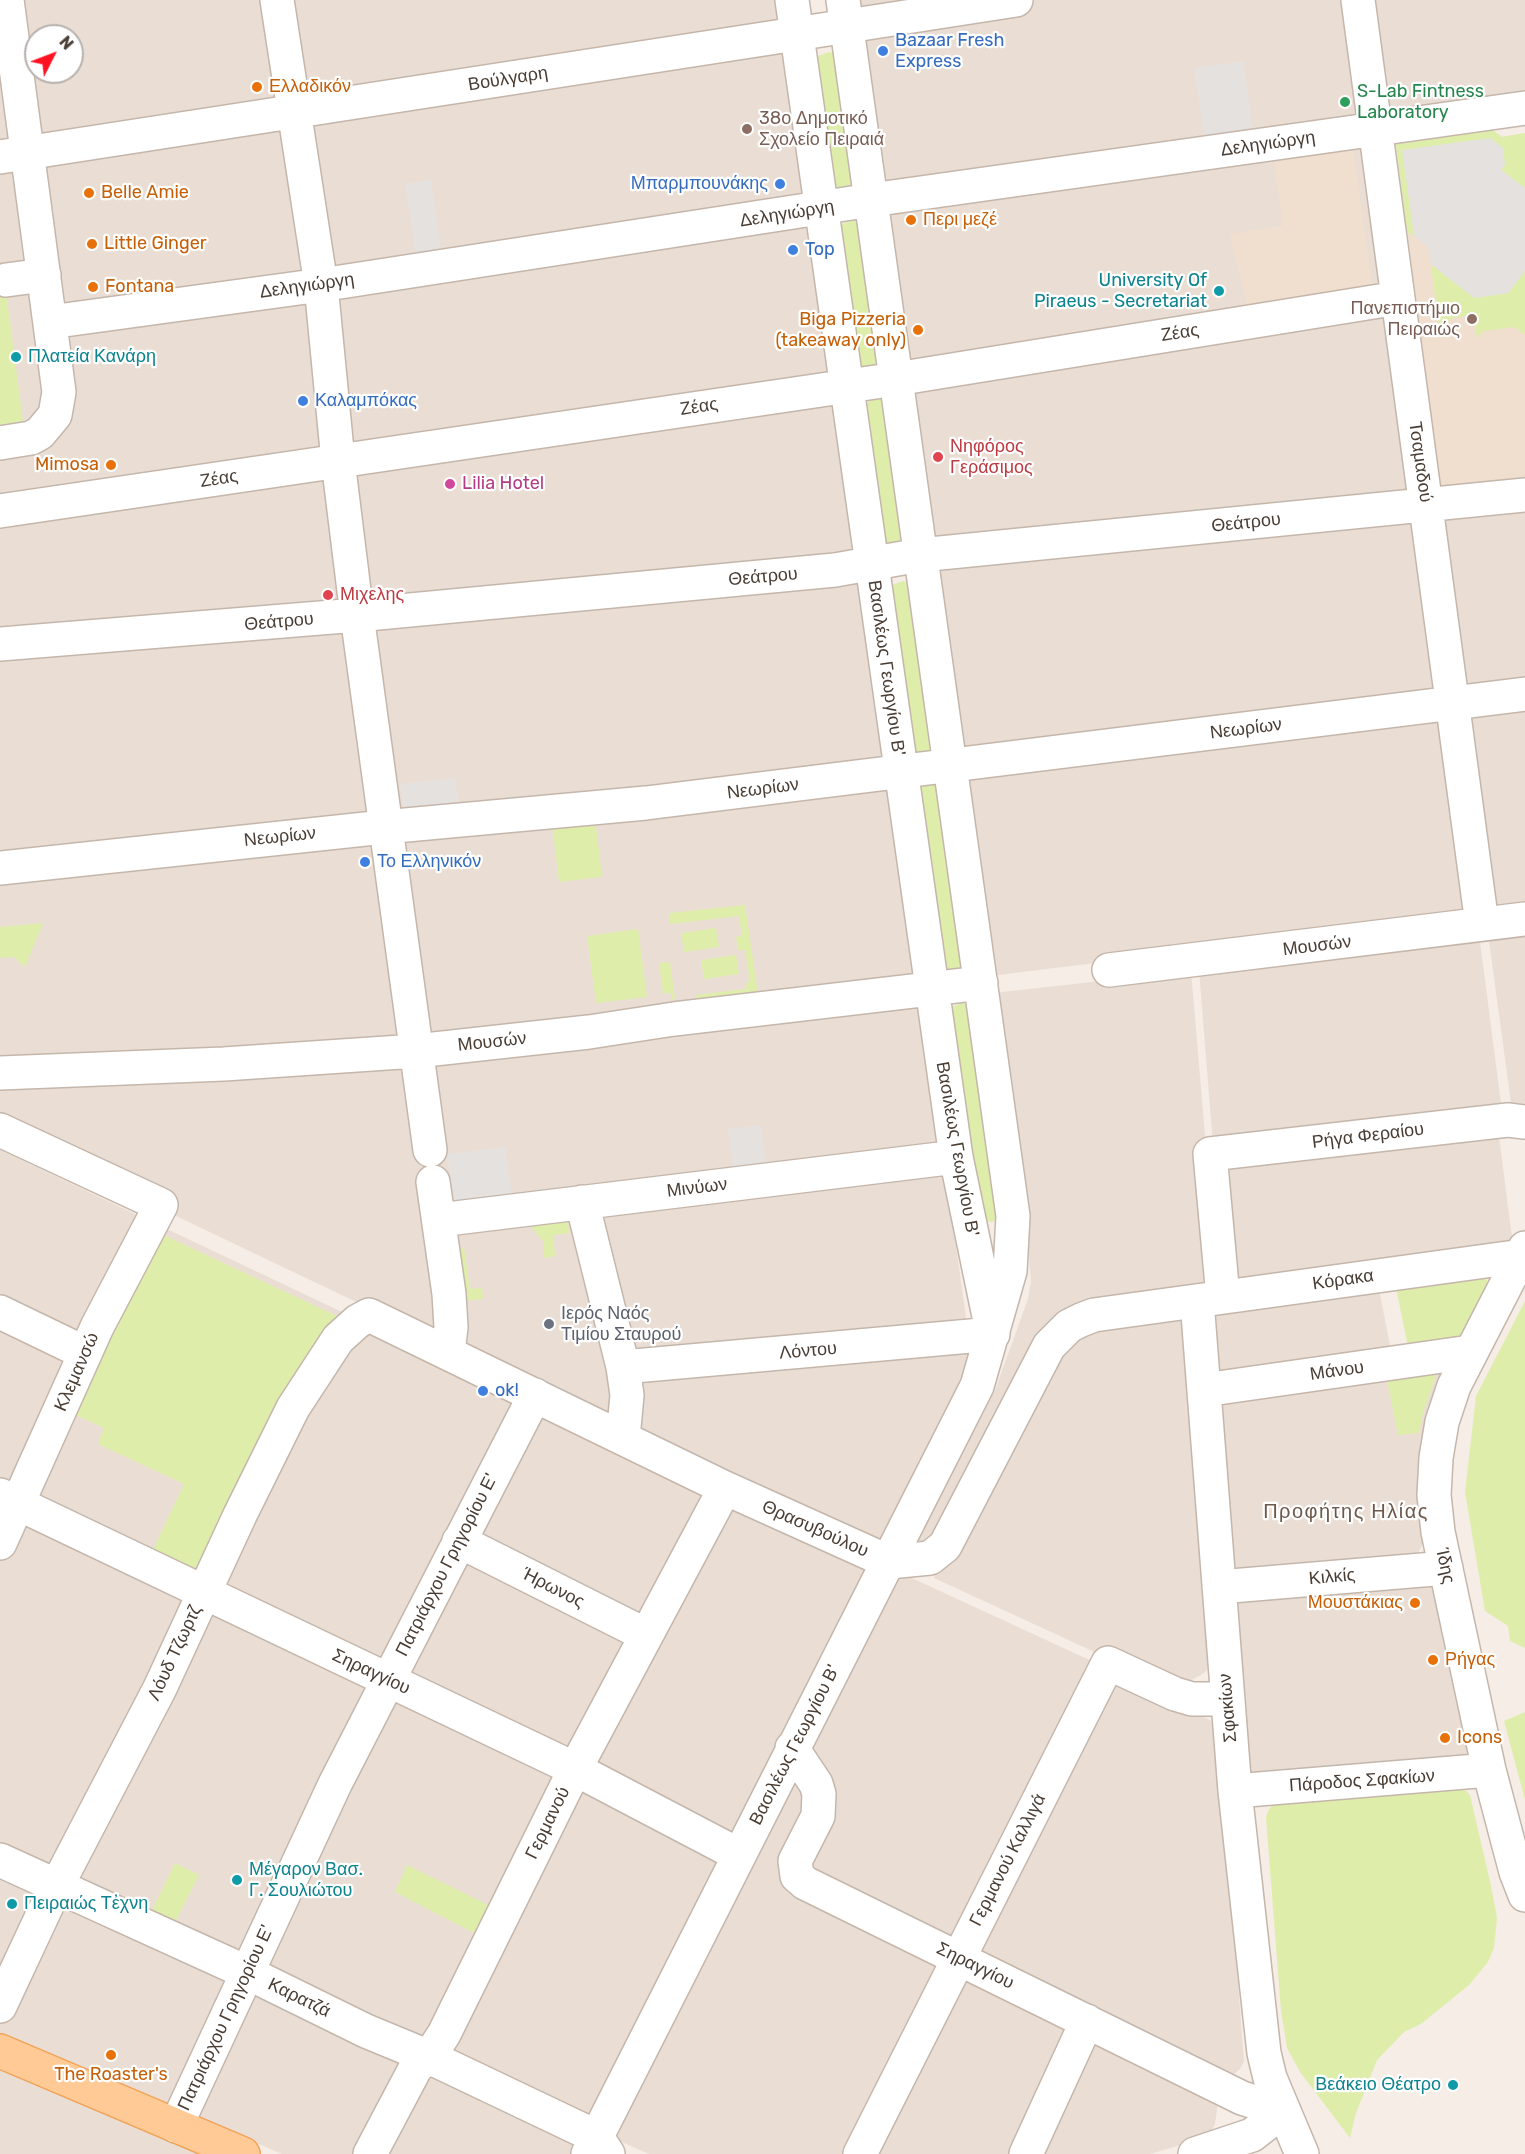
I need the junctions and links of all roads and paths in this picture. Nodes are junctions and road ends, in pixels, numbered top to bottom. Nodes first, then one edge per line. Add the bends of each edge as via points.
1 (7, 0) edge
2 (277, 0) edge
3 (792, 0) edge
4 (1016, 0) edge
5 (1358, 0) edge
6 (845, 14) edge
7 (796, 33) junction
8 (7, 53) edge
9 (1525, 108) edge
10 (296, 113) junction
11 (1375, 129) junction
12 (14, 155) edge
13 (871, 200) junction
14 (821, 208) junction
15 (44, 275) junction
16 (6, 280) dead end
17 (321, 285) junction
18 (1398, 298) junction
19 (50, 322) junction
20 (896, 379) junction
21 (846, 385) junction
22 (0, 443) edge
23 (338, 461) junction
24 (1525, 495) edge
25 (1426, 505) junction
26 (0, 511) edge
27 (920, 555) junction
28 (872, 564) junction
29 (357, 615) junction
30 (0, 644) edge
31 (1525, 694) edge
32 (1453, 703) junction
33 (949, 765) junction
34 (901, 772) junction
35 (384, 826) junction
36 (0, 868) edge
37 (1525, 918) edge
38 (1482, 924) junction
39 (1109, 970) dead end
40 (981, 983) junction
41 (932, 987) junction
42 (416, 1050) junction
43 (0, 1073) edge
44 (1525, 1122) edge
45 (0, 1130) edge
46 (1210, 1154) joint
47 (956, 1157) junction
48 (582, 1202) junction
49 (439, 1220) junction
50 (1524, 1252) edge
51 (1210, 1299) junction
52 (1164, 1305) joint
53 (0, 1312) edge
54 (369, 1315) joint
55 (993, 1334) junction
56 (85, 1353) junction
57 (448, 1353) junction
58 (1470, 1353) junction
59 (623, 1368) junction
60 (1204, 1390) junction
61 (535, 1395) junction
62 (623, 1438) junction
63 (725, 1488) junction
64 (9, 1499) edge
65 (459, 1541) junction
66 (0, 1543) edge
67 (889, 1562) junction
68 (1446, 1568) junction
69 (1219, 1587) junction
70 (204, 1592) junction
71 (646, 1635) junction
72 (388, 1680) junction
73 (1228, 1699) junction
74 (792, 1748) junction
75 (575, 1768) junction
76 (1489, 1770) junction
77 (1235, 1791) junction
78 (739, 1856) junction
79 (0, 1860) edge
80 (59, 1887) junction
81 (1525, 1895) edge
82 (959, 1958) junction
83 (246, 1972) junction
84 (0, 2006) edge
85 (1087, 2021) junction
86 (0, 2051) edge
87 (429, 2057) junction
88 (1283, 2111) junction
89 (176, 2126) junction
90 (598, 2148) edge
91 (243, 2154) edge
92 (370, 2154) edge
93 (860, 2154) edge
94 (1026, 2154) edge
95 (1195, 2154) edge
96 (1302, 2154) edge

1 - 8 street
2 - 10 street
3 - 7 street, Βασιλέως Γεωργίου Β'
4 - 6 street, Βούλγαρη
5 - 11 street, Τσαμαδού
6 - 7 street, Βούλγαρη
6 - 13 street, Βασιλέως Γεωργίου Β'
7 - 10 street, Βούλγαρη
7 - 14 street, Βασιλέως Γεωργίου Β'
8 - 12 street
9 - 11 street, Δεληγιώργη
10 - 12 street, Βούλγαρη
10 - 17 street
11 - 13 street, Δεληγιώργη
11 - 18 street, Τσαμαδού
12 - 15 street
13 - 14 street, Δεληγιώργη
13 - 20 street, Βασιλέως Γεωργίου Β'
14 - 17 street, Δεληγιώργη
14 - 21 street, Βασιλέως Γεωργίου Β'
15 - 16 street
15 - 19 street
17 - 19 street, Δεληγιώργη
17 - 23 street
18 - 20 street, Ζέας
18 - 25 street, Τσαμαδού
19 - 22 street via 59,392 55,415 49,425 31,438
20 - 21 street, Ζέας
20 - 27 street, Βασιλέως Γεωργίου Β'
21 - 23 street, Ζέας
21 - 28 street, Βασιλέως Γεωργίου Β'
23 - 26 street, Ζέας
23 - 29 street
24 - 25 street, Θεάτρου
25 - 27 street, Θεάτρου
25 - 32 street, Τσαμαδού
27 - 28 street, Θεάτρου
27 - 33 street, Βασιλέως Γεωργίου Β'
28 - 29 street, Θεάτρου
28 - 34 street, Βασιλέως Γεωργίου Β'
29 - 30 street, Θεάτρου
29 - 35 street
31 - 32 street, Νεωρίων
32 - 33 street, Νεωρίων
32 - 38 street, Τσαμαδού
33 - 34 street, Νεωρίων
33 - 40 street, Βασιλέως Γεωργίου Β'
34 - 35 street, Νεωρίων via 646,803
34 - 41 street, Βασιλέως Γεωργίου Β'
35 - 36 street, Νεωρίων
35 - 42 street
37 - 38 street, Μουσών
38 - 39 street, Μουσών
40 - 41 street, Μουσών
40 - 55 street, Βασιλέως Γεωργίου Β' via 1013,1216 1010,1271
41 - 42 street, Μουσών via 589,1032
41 - 47 street, Βασιλέως Γεωργίου Β'
42 - 43 street, Μουσών via 224,1064
42 - 49 street
44 - 46 street, Ρήγα Φεραίου via 1508,1120
45 - 56 street, Κλεμανσώ via 161,1205
46 - 51 street, Σφακίων
47 - 48 street, Μινύων
47 - 55 street, Βασιλέως Γεωργίου Β'
48 - 49 street, Μινύων
48 - 59 street
49 - 57 street via 449,1294
50 - 51 street, Κόρακα
50 - 58 street, Ίδης
51 - 52 street, Κόρακα
51 - 60 street, Σφακίων
52 - 67 street, Θρασυβούλου via 1094,1315 1058,1335 945,1546 921,1561
53 - 56 street
54 - 57 street, Θρασυβούλου
54 - 70 street, Λόυδ Τζωρτζ via 346,1330 317,1367 293,1408
55 - 59 street, Λόντου
55 - 67 street, Βασιλέως Γεωργίου Β' via 977,1386
56 - 64 street, Κλεμανσώ
57 - 61 street, Θρασυβούλου
58 - 60 street, Μάνου
58 - 68 street, Ίδης via 1442,1422 1436,1458 1435,1504
59 - 62 street via 627,1395
60 - 69 street, Σφακίων
61 - 62 street, Θρασυβούλου
61 - 65 street, Πατριάρχου Γρηγορίου Ε'
62 - 63 street, Θρασυβούλου
63 - 67 street, Θρασυβούλου
63 - 71 street, Γερμανού
64 - 66 street, Κλεμανσώ
64 - 70 street, Σηραγγίου
65 - 71 street, Ήρωνος
65 - 72 street, Πατριάρχου Γρηγορίου Ε'
67 - 74 street, Βασιλέως Γεωργίου Β'
68 - 69 street, Κιλκίς
68 - 76 street, Ίδης
69 - 73 street, Σφακίων
70 - 72 street, Σηραγγίου
70 - 80 street, Λόυδ Τζωρτζ
71 - 75 street, Γερμανού
72 - 75 street, Σηραγγίου
72 - 83 street, Πατριάρχου Γρηγορίου Ε' via 334,1784
73 - 77 street, Σφακίων
73 - 82 street, Γερμανού Καλλιγά via 1192,1699 1175,1694 1108,1663
74 - 78 street, Βασιλέως Γεωργίου Β'
74 - 82 street, Σηραγγίου via 816,1784 820,1805 795,1861 797,1876
75 - 78 street, Σηραγγίου
75 - 87 street, Γερμανού via 444,2034
76 - 77 street, Πάροδος Σφακίων
76 - 81 street, Ίδης
77 - 88 street, Σφακίων via 1264,2053
78 - 90 street, Βασιλέως Γεωργίου Β'
79 - 80 street, Καρατζά
80 - 83 street, Καρατζά
80 - 84 street, Λόυδ Τζωρτζ
82 - 85 street, Σηραγγίου
82 - 93 street, Γερμανού Καλλιγά
83 - 87 street, Καρατζά
83 - 89 street, Πατριάρχου Γρηγορίου Ε'
85 - 88 street, Σηραγγίου via 1242,2098
85 - 94 street
86 - 89 main road
87 - 90 street, Καρατζά
87 - 92 street, Γερμανού via 416,2067
88 - 95 street via 1252,2135
88 - 96 street, Σφακίων
89 - 91 main road

